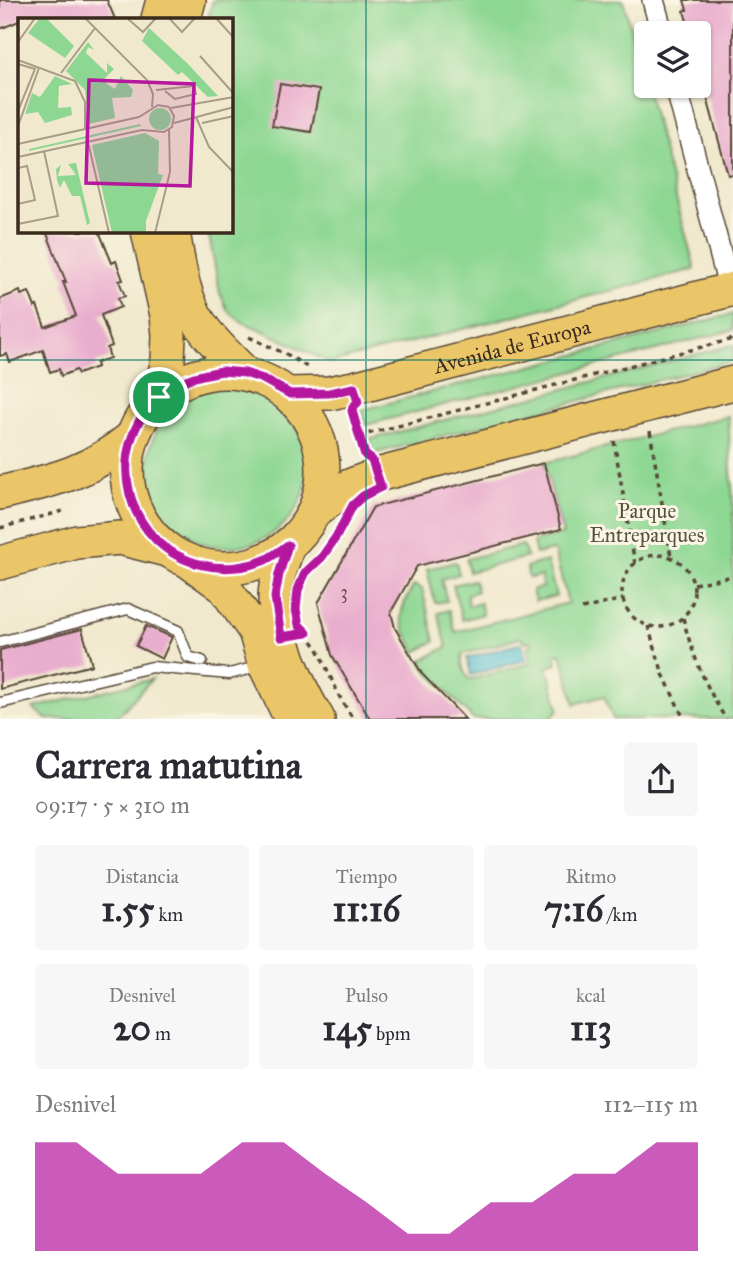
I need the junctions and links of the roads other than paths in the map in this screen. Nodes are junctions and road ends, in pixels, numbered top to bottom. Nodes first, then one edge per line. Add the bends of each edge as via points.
1 (163, 0) edge
2 (189, 0) edge
3 (653, 0) edge
4 (158, 18) edge
5 (184, 18) edge
6 (659, 21) edge
7 (679, 98) edge
8 (148, 233) edge
9 (173, 233) edge
10 (732, 289) edge
11 (245, 373) junction
12 (733, 383) edge
13 (290, 394) junction
14 (159, 397) junction
15 (131, 438) junction
16 (1, 493) edge
17 (314, 512) junction
18 (179, 556) junction
19 (296, 559) junction
20 (0, 563) edge
21 (0, 642) edge
22 (185, 648) junction
23 (273, 651) junction
24 (202, 661) dead end
25 (173, 669) junction
26 (0, 703) edge
27 (291, 719) edge
28 (318, 719) edge

1 - 4 main road
2 - 5 main road
3 - 6 street
7 - 10 street
8 - 14 main road via 169,335
9 - 11 main road via 195,316
10 - 13 main road, Avenida de Europa via 354,388
11 - 13 main road, Avenida de Europa
11 - 14 main road, Avenida de Europa via 199,375
12 - 17 main road, Avenida de Europa via 377,475 349,486
13 - 17 main road, Avenida de Europa via 317,433 322,452 324,472
14 - 15 main road, Avenida de Europa
15 - 16 main road via 88,467
15 - 18 main road, Avenida de Europa via 127,488 135,512 149,533
17 - 19 main road, Avenida de Europa via 303,530
18 - 19 main road, Avenida de Europa via 216,568
18 - 20 main road via 120,538 77,542
18 - 23 main road via 223,587
19 - 23 main road via 279,574
21 - 22 lane via 128,609 178,631
22 - 24 lane via 188,657
22 - 25 lane
23 - 25 lane via 229,674
23 - 27 main road
23 - 28 main road
25 - 26 lane via 152,667

